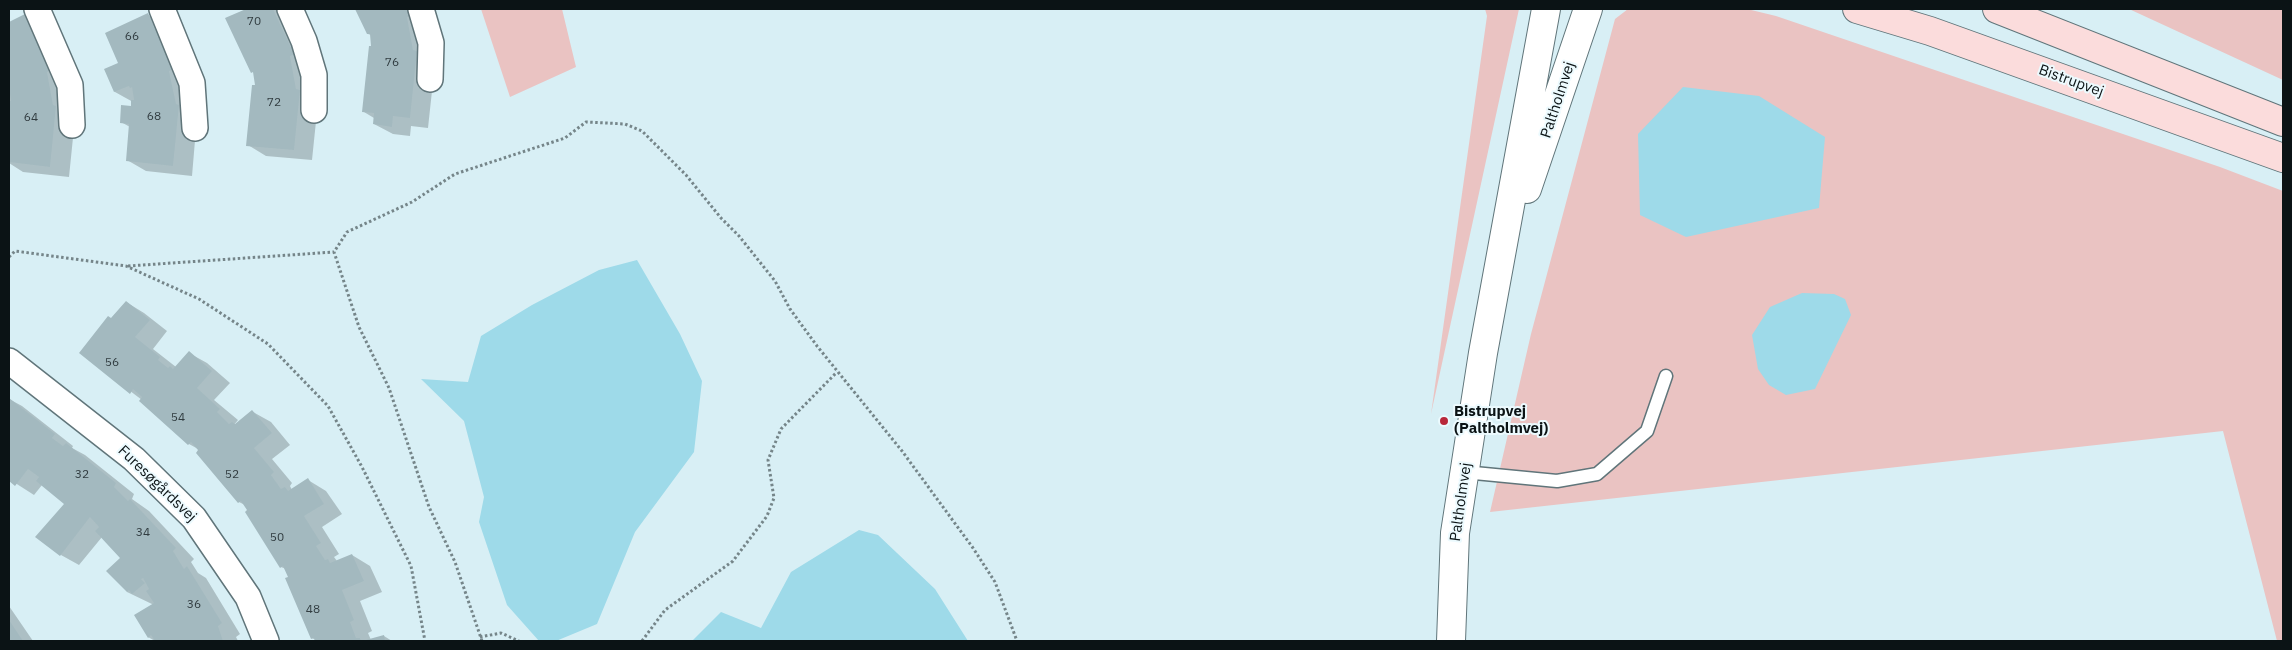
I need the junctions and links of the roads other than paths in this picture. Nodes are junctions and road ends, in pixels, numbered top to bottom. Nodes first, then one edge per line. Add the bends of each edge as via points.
1 (37, 9) edge
2 (162, 9) edge
3 (290, 9) edge
4 (421, 9) edge
5 (1546, 9) edge
6 (1588, 9) edge
7 (1856, 9) edge
8 (1997, 9) edge
9 (430, 79) dead end
10 (314, 110) dead end
11 (2283, 122) edge
12 (72, 125) dead end
13 (195, 128) dead end
14 (2283, 158) edge
15 (1504, 246) junction
16 (9, 360) edge
17 (1666, 376) dead end
18 (1464, 472) junction
19 (266, 641) edge
20 (1451, 641) edge

1 - 12 street via 70,84
2 - 13 street via 192,83
3 - 10 street via 314,75
4 - 9 street via 431,43
5 - 15 street, Paltholmvej
6 - 15 street, Paltholmvej via 1534,172
7 - 14 main road, Bistrupvej via 1930,31
8 - 11 main road
15 - 18 street, Paltholmvej
16 - 19 street, Furesøgårdsvej via 134,459 194,518 248,597
17 - 18 lane via 1646,431 1597,474 1558,481
18 - 20 street, Paltholmvej via 1455,533

